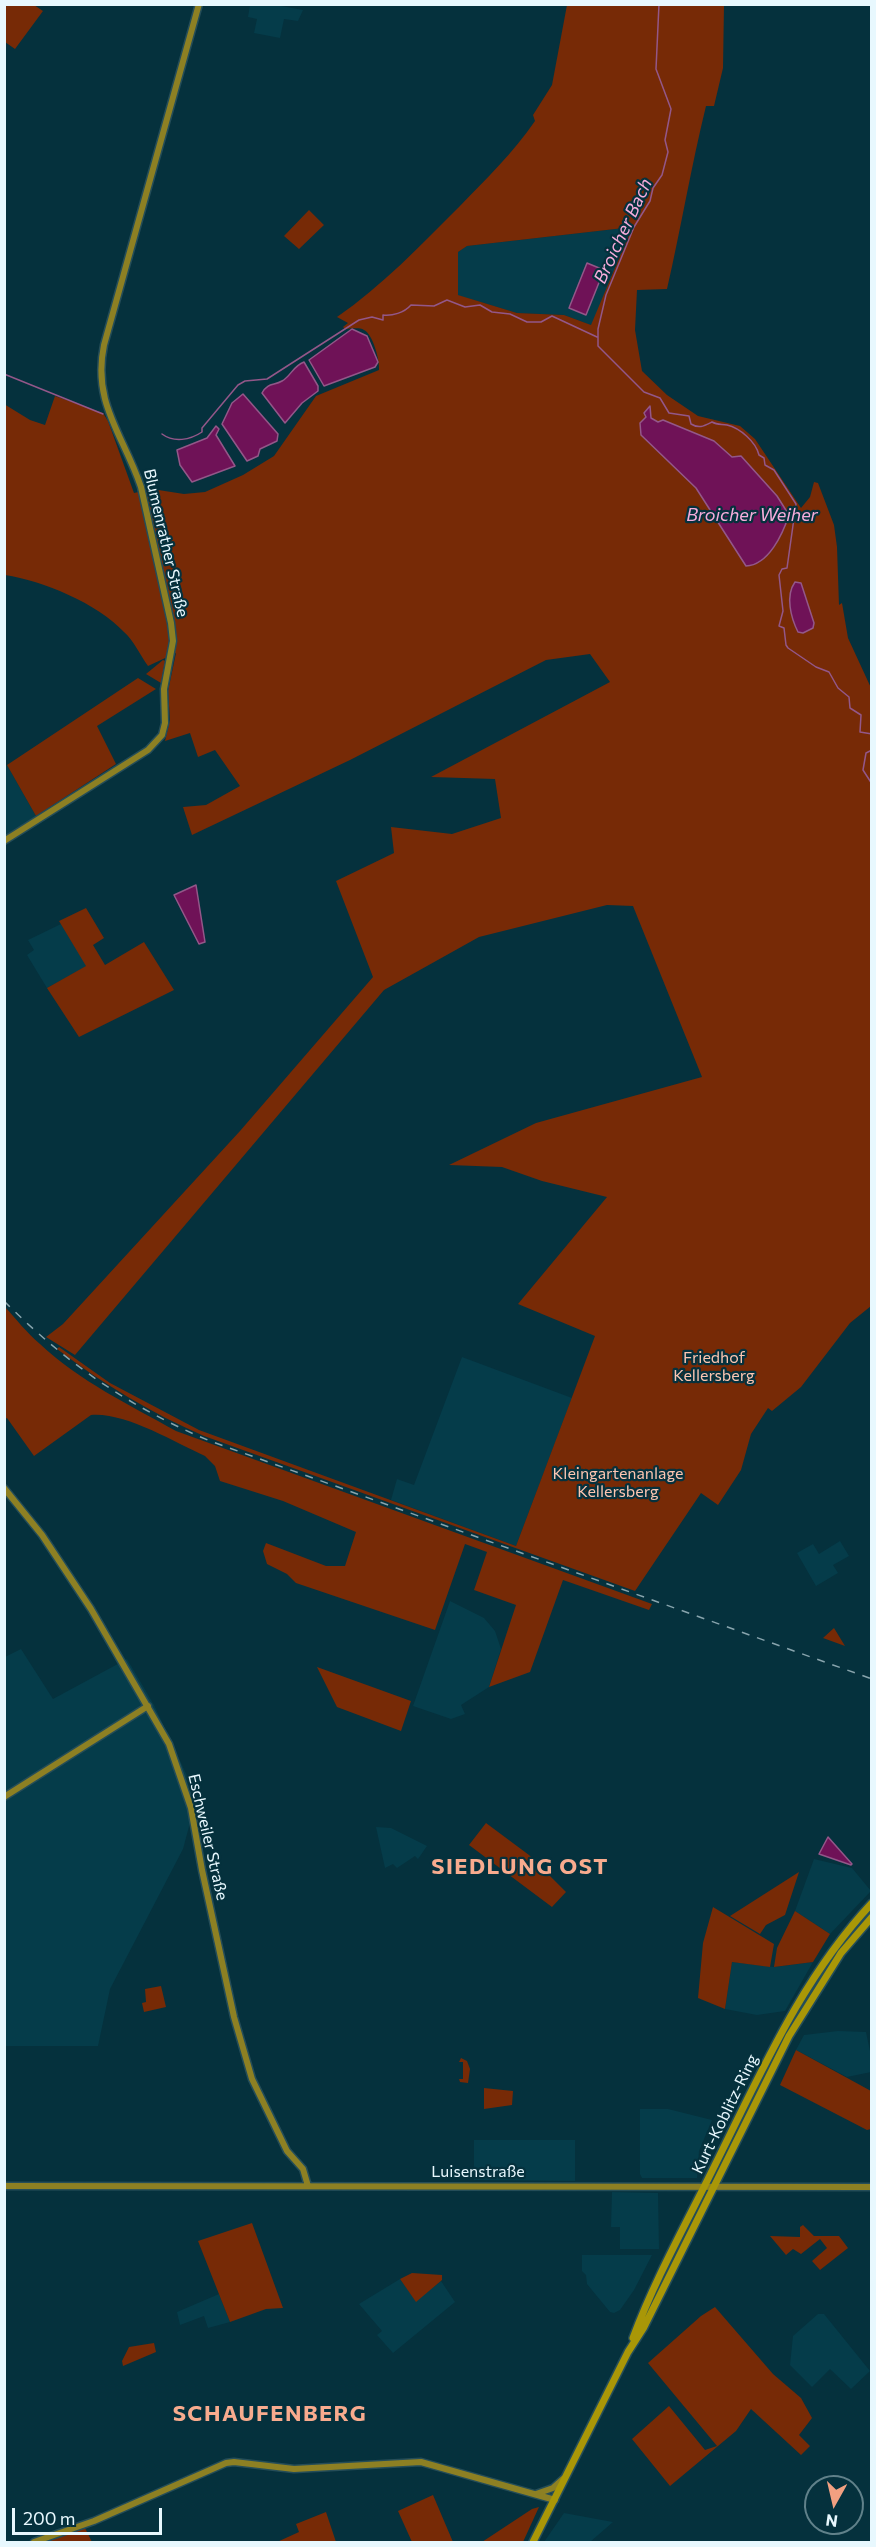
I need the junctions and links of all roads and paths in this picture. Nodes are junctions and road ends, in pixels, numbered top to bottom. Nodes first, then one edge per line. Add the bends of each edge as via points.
1 (199, 4) edge
2 (4, 841) edge
3 (4, 1488) edge
4 (148, 1706) junction
5 (4, 1797) edge
6 (872, 1903) edge
7 (872, 1917) edge
8 (4, 2186) edge
9 (308, 2186) junction
10 (704, 2186) junction
11 (715, 2187) junction
12 (872, 2187) edge
13 (628, 2352) junction
14 (567, 2476) junction
15 (532, 2495) junction
16 (555, 2500) junction
17 (34, 2542) edge
18 (533, 2542) edge

1 - 2 street, Blumenrather Straße via 104,345 100,375 106,405 141,487 171,623 173,641 164,689 165,723 162,735 148,750
3 - 4 street, Eschweiler Straße via 66,1569
4 - 5 street
4 - 9 street, Eschweiler Straße via 176,1761 190,1808 232,2006 252,2079 287,2151 303,2169
6 - 10 main road, Kurt-Koblitz-Ring via 832,1950 779,2035
7 - 11 main road, Kurt-Koblitz-Ring via 841,1953 789,2036
8 - 9 street, Luisenstraße
9 - 10 street, Luisenstraße
10 - 11 street, Luisenstraße
10 - 13 main road, Kurt-Koblitz-Ring
11 - 12 street, Luisenstraße
11 - 13 main road, Kurt-Koblitz-Ring
13 - 14 main road, Kurt-Koblitz-Ring
14 - 15 street via 553,2488
14 - 16 main road, Kurt-Koblitz-Ring
15 - 16 street
15 - 17 street via 421,2462 294,2469 226,2463 94,2521
16 - 18 main road, Kurt-Koblitz-Ring

